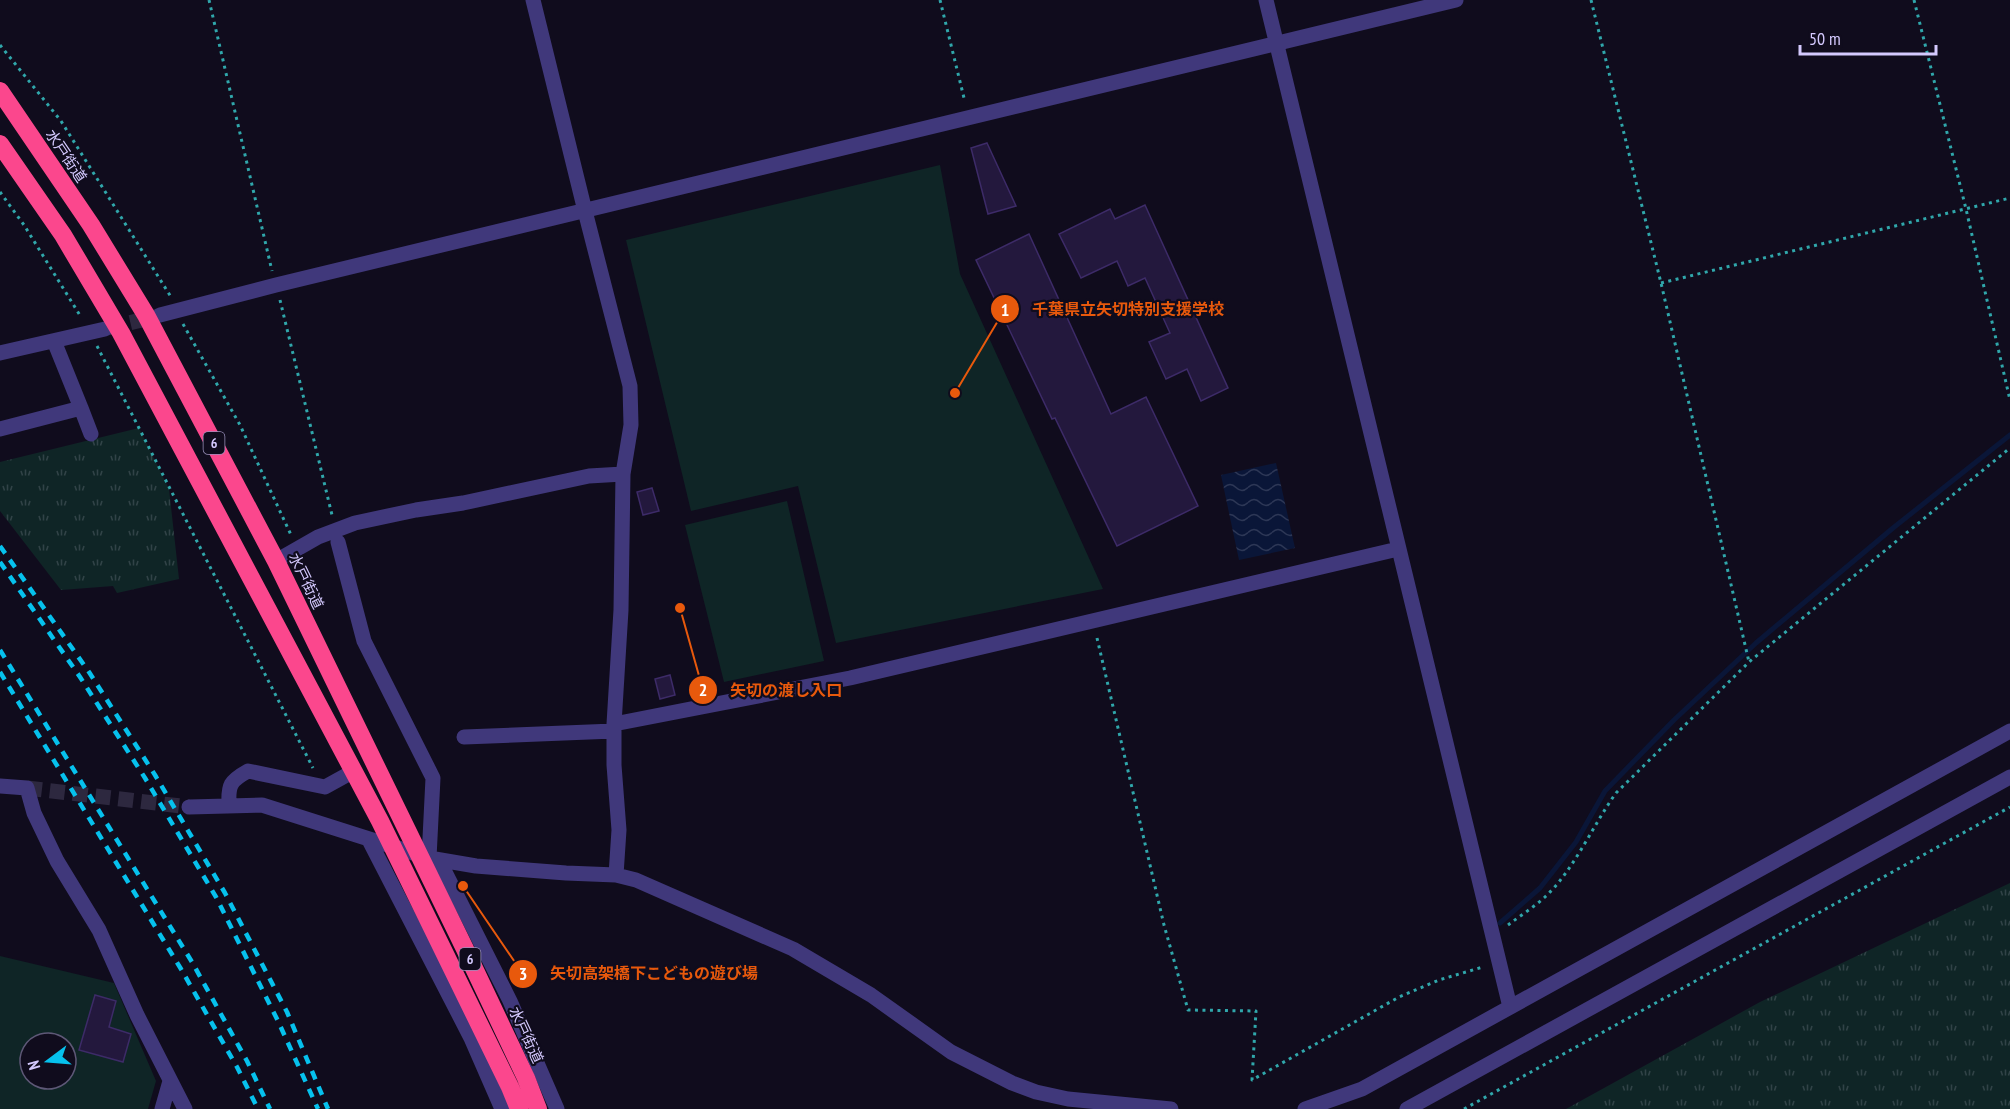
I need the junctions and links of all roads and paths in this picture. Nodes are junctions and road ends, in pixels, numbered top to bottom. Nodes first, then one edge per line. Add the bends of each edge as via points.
1 (209, 0) edge
2 (533, 0) edge
3 (940, 0) edge
4 (1266, 0) edge
5 (1456, 0) edge
6 (1591, 0) edge
7 (1914, 0) edge
8 (1276, 44) junction
9 (0, 45) edge
10 (0, 91) edge
11 (968, 119) junction
12 (0, 144) edge
13 (0, 192) edge
14 (2010, 198) edge
15 (1966, 209) junction
16 (585, 211) junction
17 (1661, 283) junction
18 (276, 285) junction
19 (176, 310) junction
20 (160, 315) tunnel mouth
21 (98, 331) junction
22 (54, 341) junction
23 (0, 353) edge
24 (2010, 400) edge
25 (81, 408) junction
26 (0, 429) edge
27 (91, 434) dead end
28 (2010, 448) edge
29 (623, 474) junction
30 (333, 520) dead end
31 (338, 542) dead end
32 (298, 548) junction
33 (1398, 549) junction
34 (276, 561) junction
35 (1093, 621) junction
36 (1749, 660) junction
37 (614, 727) junction
38 (2010, 731) edge
39 (464, 737) dead end
40 (354, 771) junction
41 (2010, 777) edge
42 (0, 786) edge
43 (325, 787) junction
44 (229, 805) junction
45 (189, 807) tunnel mouth
46 (2010, 807) edge
47 (369, 840) junction
48 (434, 859) junction
49 (616, 875) junction
50 (1493, 935) junction
51 (1500, 962) junction
52 (1510, 1007) junction
53 (170, 1082) junction
54 (162, 1109) edge
55 (185, 1109) edge
56 (502, 1109) edge
57 (519, 1109) edge
58 (538, 1109) edge
59 (557, 1109) edge
60 (1171, 1109) edge
61 (1305, 1109) edge
62 (1407, 1109) edge
63 (1464, 1109) edge

1 - 18 path
2 - 16 street
3 - 11 path
4 - 8 street
5 - 8 street
6 - 17 path
7 - 15 path
8 - 11 street
8 - 33 street
9 - 19 path via 61,122
10 - 34 highway, 水戸街道 / 6 via 91,225 146,315
11 - 16 street
12 - 40 highway, 6 via 63,235 121,333
13 - 21 path
14 - 15 path
15 - 17 path
15 - 24 path
16 - 18 street
16 - 29 street via 630,386 631,425
17 - 36 path
18 - 19 street
18 - 30 path
19 - 20 street
19 - 32 path via 240,424
21 - 22 street
21 - 43 path
22 - 23 street
22 - 25 street
25 - 26 street
25 - 27 street
28 - 36 path
29 - 32 street via 589,476 355,523
29 - 37 street
31 - 48 street via 364,641 433,778
32 - 34 street
33 - 35 street
33 - 50 street
34 - 58 highway, 水戸街道 / 6 via 464,947
35 - 37 street via 850,678
35 - 51 path via 1164,926 1188,1010 1256,1011 1252,1080 1398,997
36 - 50 path via 1616,792 1574,861 1546,896
37 - 39 street
37 - 49 street via 619,830
38 - 52 street
40 - 43 street
40 - 57 highway, 6 via 453,966
41 - 62 street
42 - 53 street via 27,788 34,813 99,930
43 - 44 street via 248,771 235,778 228,789
44 - 45 street
44 - 47 street via 261,806
46 - 63 path
47 - 48 street
47 - 56 street via 471,1038
48 - 49 street via 476,866
48 - 59 street via 510,1001
49 - 60 street via 676,896 793,949 871,995 951,1052 1012,1083 1068,1099
50 - 51 street
51 - 52 street
52 - 61 street via 1362,1089
53 - 54 street
53 - 55 street

